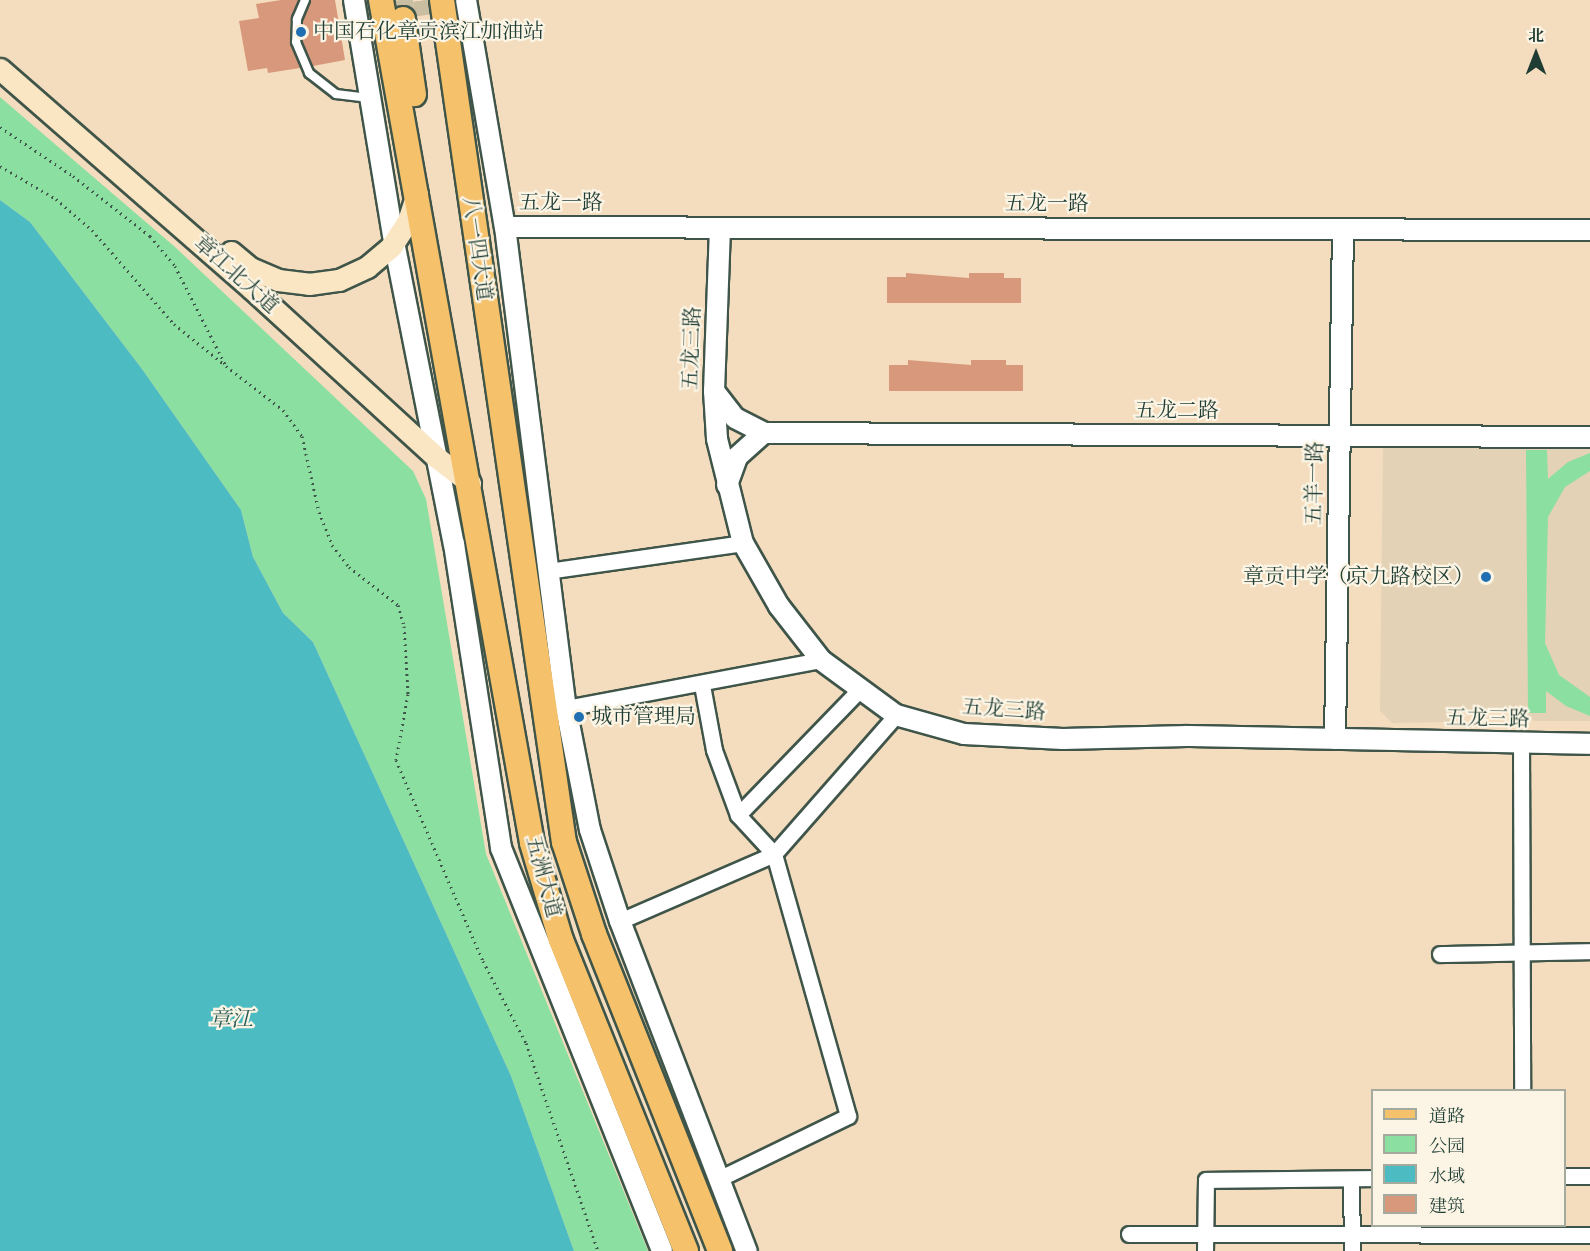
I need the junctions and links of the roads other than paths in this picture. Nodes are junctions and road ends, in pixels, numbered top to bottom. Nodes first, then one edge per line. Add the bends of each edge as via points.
1 (304, 0) edge
2 (354, 0) edge
3 (381, 0) edge
4 (466, 0) edge
5 (434, 7) tunnel mouth
6 (403, 19) tunnel mouth
7 (0, 51) edge
8 (0, 69) edge
9 (370, 98) junction
10 (417, 191) junction
11 (505, 226) junction
12 (720, 228) junction
13 (1343, 229) junction
14 (1590, 230) edge
15 (394, 242) junction
16 (714, 391) junction
17 (764, 433) junction
18 (1340, 436) junction
19 (1590, 437) edge
20 (436, 457) junction
21 (470, 483) junction
22 (727, 485) junction
23 (512, 497) joint
24 (743, 543) junction
25 (547, 571) junction
26 (821, 660) junction
27 (702, 685) junction
28 (860, 689) junction
29 (566, 708) junction
30 (896, 715) junction
31 (1335, 739) junction
32 (1521, 744) junction
33 (1590, 744) edge
34 (738, 815) junction
35 (774, 854) junction
36 (620, 921) junction
37 (1590, 951) edge
38 (1521, 952) junction
39 (1440, 954) dead end
40 (1522, 1089) edge
41 (1566, 1176) edge
42 (1590, 1176) edge
43 (1371, 1178) edge
44 (718, 1179) junction
45 (1351, 1179) junction
46 (1523, 1230) edge
47 (1129, 1234) dead end
48 (1205, 1234) junction
49 (1352, 1235) junction
50 (1590, 1235) edge
51 (662, 1251) edge
52 (686, 1251) edge
53 (720, 1251) edge
54 (747, 1251) edge
55 (1205, 1251) edge
56 (1352, 1251) edge
57 (1523, 1251) edge

1 - 9 lane via 297,19 296,42 309,73 336,94
2 - 9 street
3 - 10 main road
4 - 11 street
5 - 23 main road, 八一四大道
6 - 21 main road
7 - 15 main road, 章江北大道 via 250,268 293,283 324,283 367,267
8 - 20 main road, 章江北大道 via 251,288
9 - 15 street
10 - 15 main road via 408,221
10 - 21 main road
11 - 12 street, 五龙一路
11 - 25 street
12 - 13 street, 五龙一路
12 - 16 street, 五龙三路
13 - 14 street, 五龙一路
13 - 18 street, 五羊一路
15 - 20 street
16 - 17 street via 735,418
16 - 22 street, 五龙三路 via 717,439
17 - 18 street, 五龙二路
17 - 22 street via 738,456
18 - 19 street, 五龙二路
18 - 31 street, 五羊一路
20 - 21 main road, 章江北大道
20 - 51 street via 454,544 501,848
21 - 52 main road, 五洲大道 via 532,843 561,940
22 - 24 street, 五龙三路
23 - 53 main road, 五洲大道 via 564,842 594,934
24 - 25 street
24 - 26 street, 五龙三路 via 779,606
25 - 29 street
26 - 27 street
26 - 28 street, 五龙三路
27 - 29 street
27 - 34 street via 714,750
28 - 30 street, 五龙三路
28 - 34 street
29 - 36 street via 590,830
30 - 31 street, 五龙三路 via 964,734 1063,739
30 - 35 street
31 - 32 street, 五龙三路
32 - 33 street, 五龙三路
32 - 38 street
34 - 35 street
35 - 36 street
35 - 44 street via 848,1116
36 - 44 street
37 - 38 street
38 - 39 street
38 - 40 street
41 - 42 street
43 - 45 street
44 - 54 street
45 - 48 street via 1206,1180
45 - 49 street
46 - 49 street
46 - 50 street
46 - 57 street
47 - 48 street
48 - 49 street
48 - 55 street
49 - 56 street

